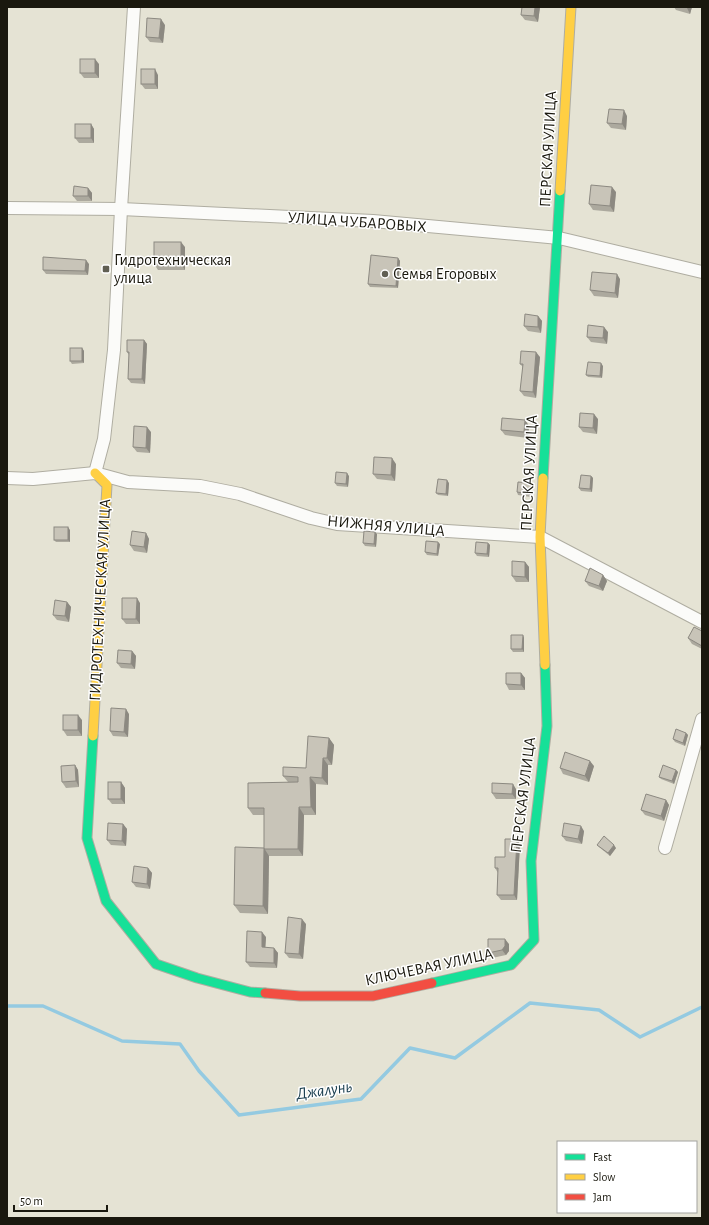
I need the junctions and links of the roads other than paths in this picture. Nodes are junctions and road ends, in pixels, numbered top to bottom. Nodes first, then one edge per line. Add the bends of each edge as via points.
1 (134, 7) edge
2 (571, 7) edge
3 (7, 208) edge
4 (121, 209) junction
5 (558, 238) junction
6 (702, 272) edge
7 (95, 473) junction
8 (7, 478) edge
9 (540, 537) junction
10 (702, 622) edge
11 (702, 719) edge
12 (665, 848) dead end
13 (534, 940) joint
14 (156, 964) joint

1 - 4 street
2 - 5 street, ПЕРСКАЯ УЛИЦА
3 - 4 street, УЛИЦА ЧУБАРОВЫХ
4 - 5 street, УЛИЦА ЧУБАРОВЫХ via 373,221
4 - 7 street via 114,350 104,438
5 - 6 street, УЛИЦА ЧУБАРОВЫХ
5 - 9 street, ПЕРСКАЯ УЛИЦА
7 - 8 street, НИЖНЯЯ УЛИЦА via 33,479
7 - 9 street, НИЖНЯЯ УЛИЦА via 128,482 200,486 240,494 337,524
7 - 14 street, ГИДРОТЕХНИЧЕСКАЯ УЛИЦА via 106,485 87,838 106,901
9 - 10 street, НИЖНЯЯ УЛИЦА
9 - 13 street, ПЕРСКАЯ УЛИЦА via 546,726 531,861
11 - 12 street
13 - 14 street, КЛЮЧЕВАЯ УЛИЦА via 511,965 373,996 300,996 250,992

